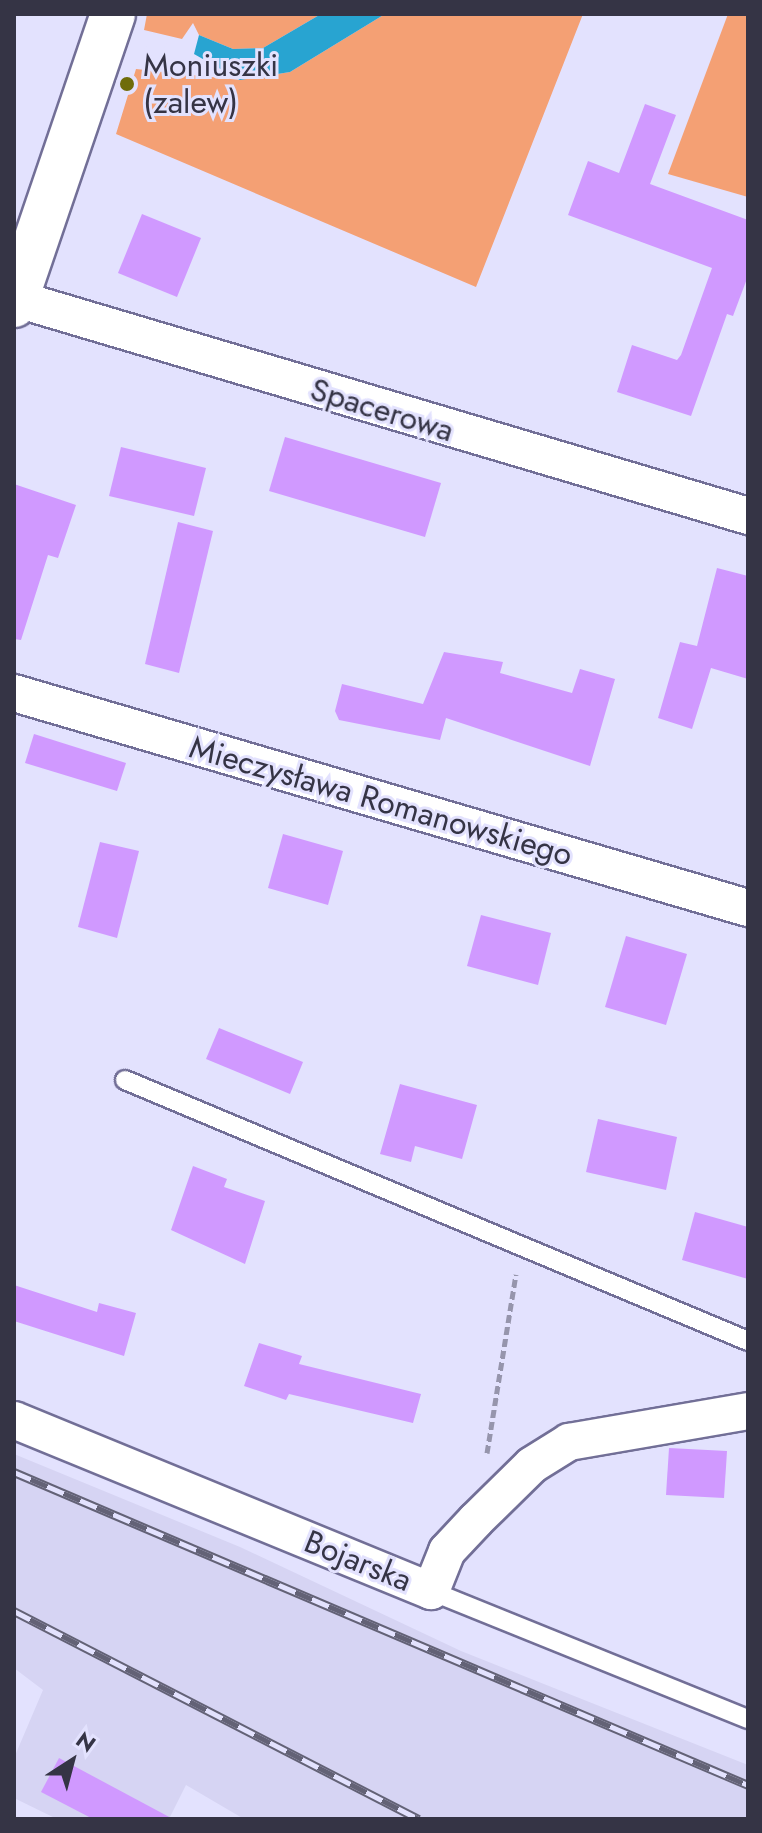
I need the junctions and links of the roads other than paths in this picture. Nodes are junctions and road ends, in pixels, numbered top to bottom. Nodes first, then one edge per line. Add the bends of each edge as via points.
1 (113, 14) edge
2 (15, 302) edge
3 (748, 516) edge
4 (14, 693) edge
5 (748, 908) edge
6 (125, 1080) dead end
7 (748, 1341) edge
8 (748, 1411) edge
9 (14, 1420) edge
10 (431, 1591) junction
11 (748, 1719) edge

1 - 2 street
2 - 3 street, Spacerowa
4 - 5 street, Mieczysława Romanowskiego
6 - 7 lane
8 - 10 street, Bojarska via 569,1442 532,1465 447,1551
9 - 10 street, Bojarska
10 - 11 lane

